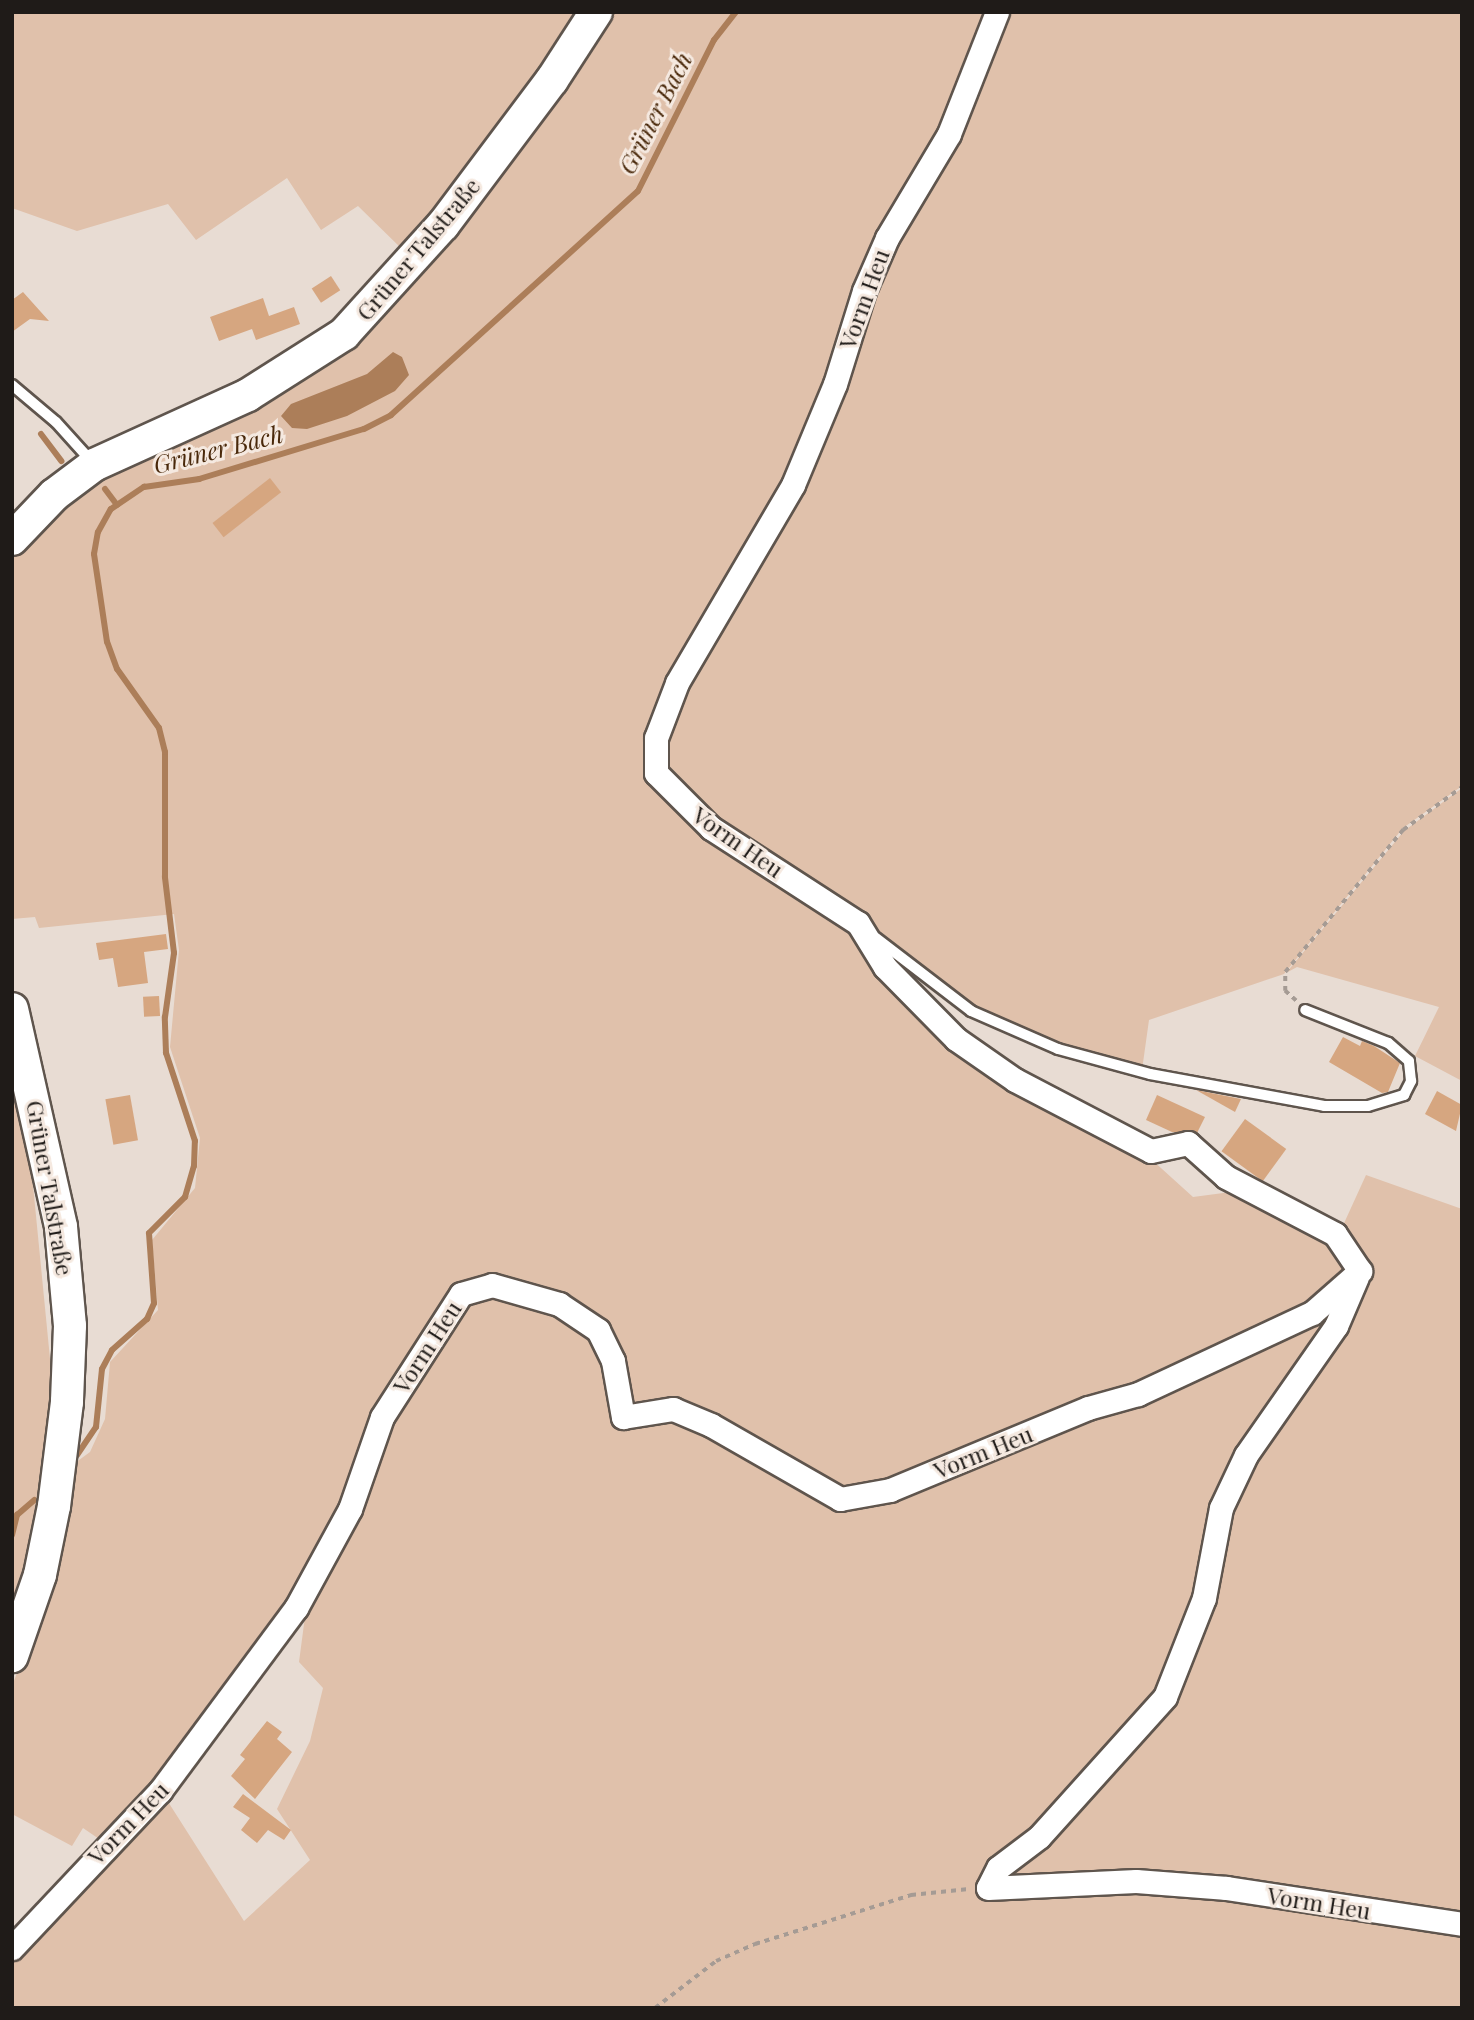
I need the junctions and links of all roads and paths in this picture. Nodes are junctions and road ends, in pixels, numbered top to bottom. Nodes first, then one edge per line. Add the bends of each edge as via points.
1 (596, 12) edge
2 (997, 12) edge
3 (12, 385) edge
4 (94, 465) junction
5 (12, 539) edge
6 (1462, 787) edge
7 (858, 923) junction
8 (12, 1009) edge
9 (1305, 1010) joint
10 (1360, 1270) junction
11 (12, 1656) edge
12 (988, 1888) junction
13 (1462, 1924) edge
14 (12, 1948) edge
15 (655, 2008) edge

1 - 4 main road, Grüner Talstraße via 552,80 443,225 344,334 248,395
2 - 7 street, Vorm Heu via 948,134 877,259 835,384 793,485 677,683 656,738 656,773 679,800 753,858
3 - 4 lane via 56,422
4 - 5 main road, Grüner Talstraße via 54,495
6 - 9 path via 1404,830 1285,972 1285,990
7 - 9 lane via 971,1011 1058,1049 1150,1074 1324,1106 1368,1106 1404,1095 1411,1081 1409,1061 1388,1043
7 - 10 street, Vorm Heu via 885,967 919,1005 1005,1074 1151,1150 1188,1143 1226,1177 1335,1234
8 - 11 main road, Grüner Talstraße via 61,1227 70,1326 67,1402 54,1506 40,1575
10 - 12 street via 1336,1326 1246,1455 1221,1508 1204,1598 1165,1697 1039,1836 998,1868
10 - 14 street, Vorm Heu via 1312,1312 1138,1394 1088,1408 890,1490 841,1499 711,1425 673,1409 623,1417 613,1361 597,1330 559,1304 492,1285 461,1294 382,1417 350,1509 296,1608 160,1791
12 - 13 street, Vorm Heu via 1136,1881 1227,1888
12 - 15 path via 911,1895 755,1944 716,1961

